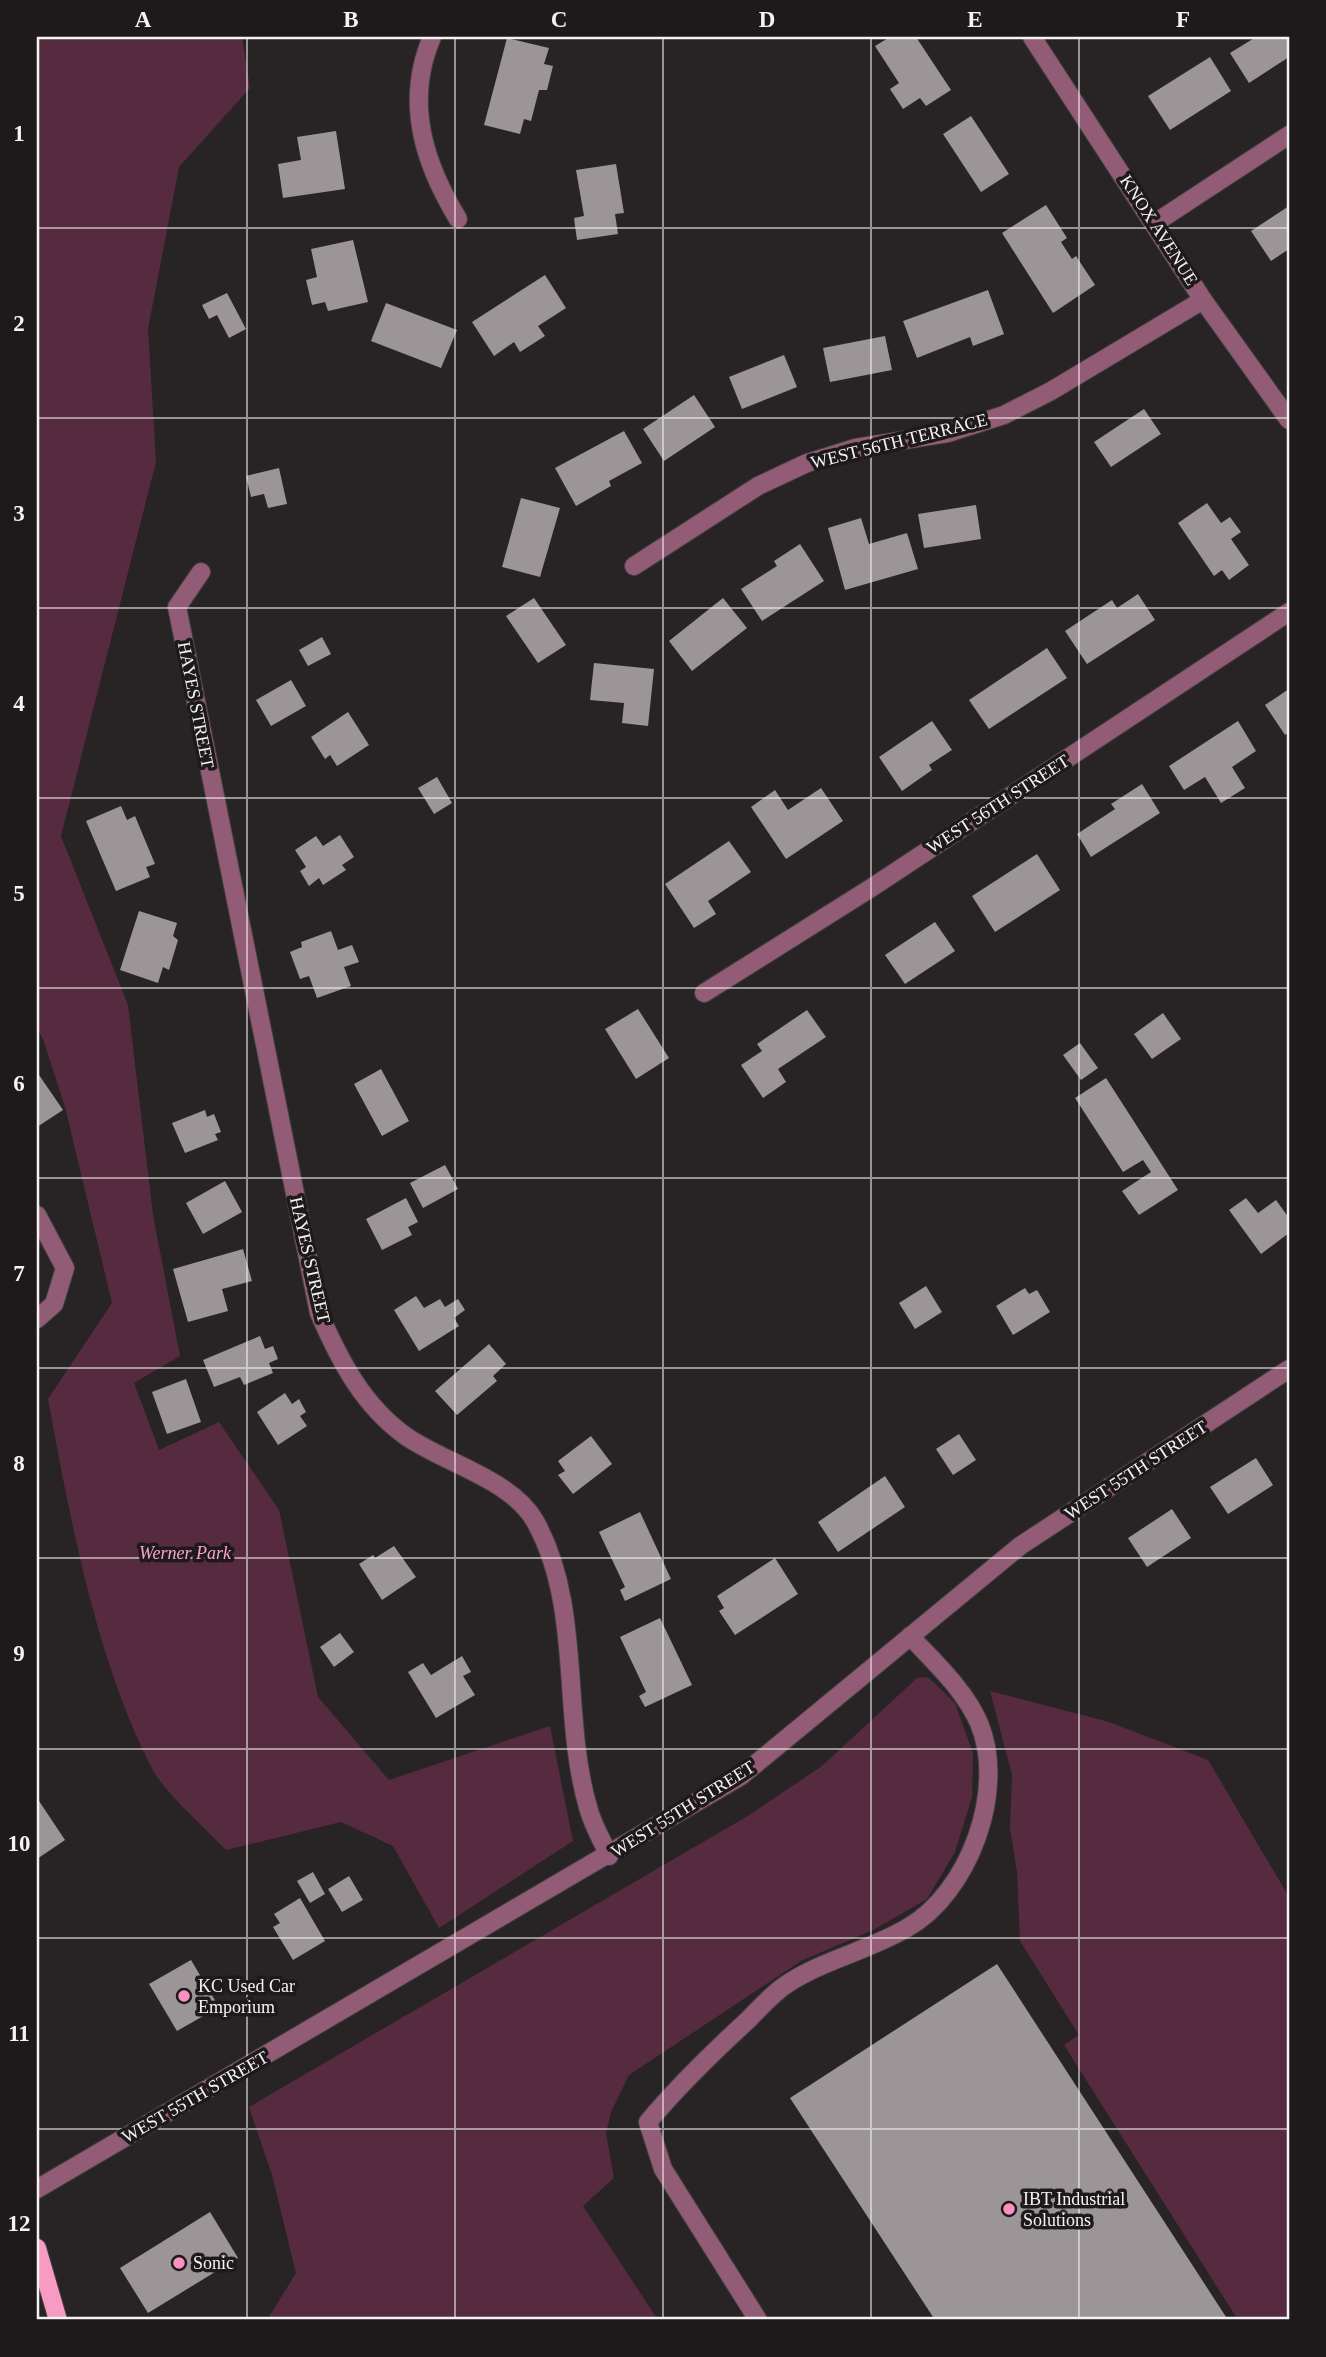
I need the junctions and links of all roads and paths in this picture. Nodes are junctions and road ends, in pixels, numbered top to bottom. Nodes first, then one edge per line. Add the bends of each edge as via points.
1 (432, 37) edge
2 (1032, 37) edge
3 (1289, 135) edge
4 (458, 219) dead end
5 (1155, 223) junction
6 (1203, 300) junction
7 (1289, 420) edge
8 (634, 566) dead end
9 (201, 572) dead end
10 (1289, 612) edge
11 (704, 993) dead end
12 (37, 1215) edge
13 (37, 1319) edge
14 (1289, 1369) edge
15 (910, 1636) junction
16 (609, 1856) junction
17 (37, 2189) edge
18 (38, 2260) edge
19 (58, 2320) edge
20 (758, 2320) edge

1 - 4 street via 420,88 424,148 435,180
2 - 5 street, KNOX AVENUE
3 - 5 street
5 - 6 street, KNOX AVENUE
6 - 7 street, KNOX AVENUE
6 - 8 street, WEST 56TH TERRACE via 1004,415 948,433 855,448 807,463 758,486
9 - 16 street, HAYES STREET via 177,607 318,1313 354,1383 377,1412 428,1449 501,1486 533,1517 550,1549 558,1582 578,1759 588,1807
10 - 11 street, WEST 56TH STREET
12 - 13 street via 65,1268 54,1304
14 - 15 street, WEST 55TH STREET via 1020,1546
15 - 16 street, WEST 55TH STREET via 741,1776
15 - 20 street via 958,1688 979,1724 986,1748 987,1807 970,1853 944,1898 909,1927 787,1984 686,2077 648,2122 663,2169
16 - 17 street, WEST 55TH STREET
18 - 19 main road

